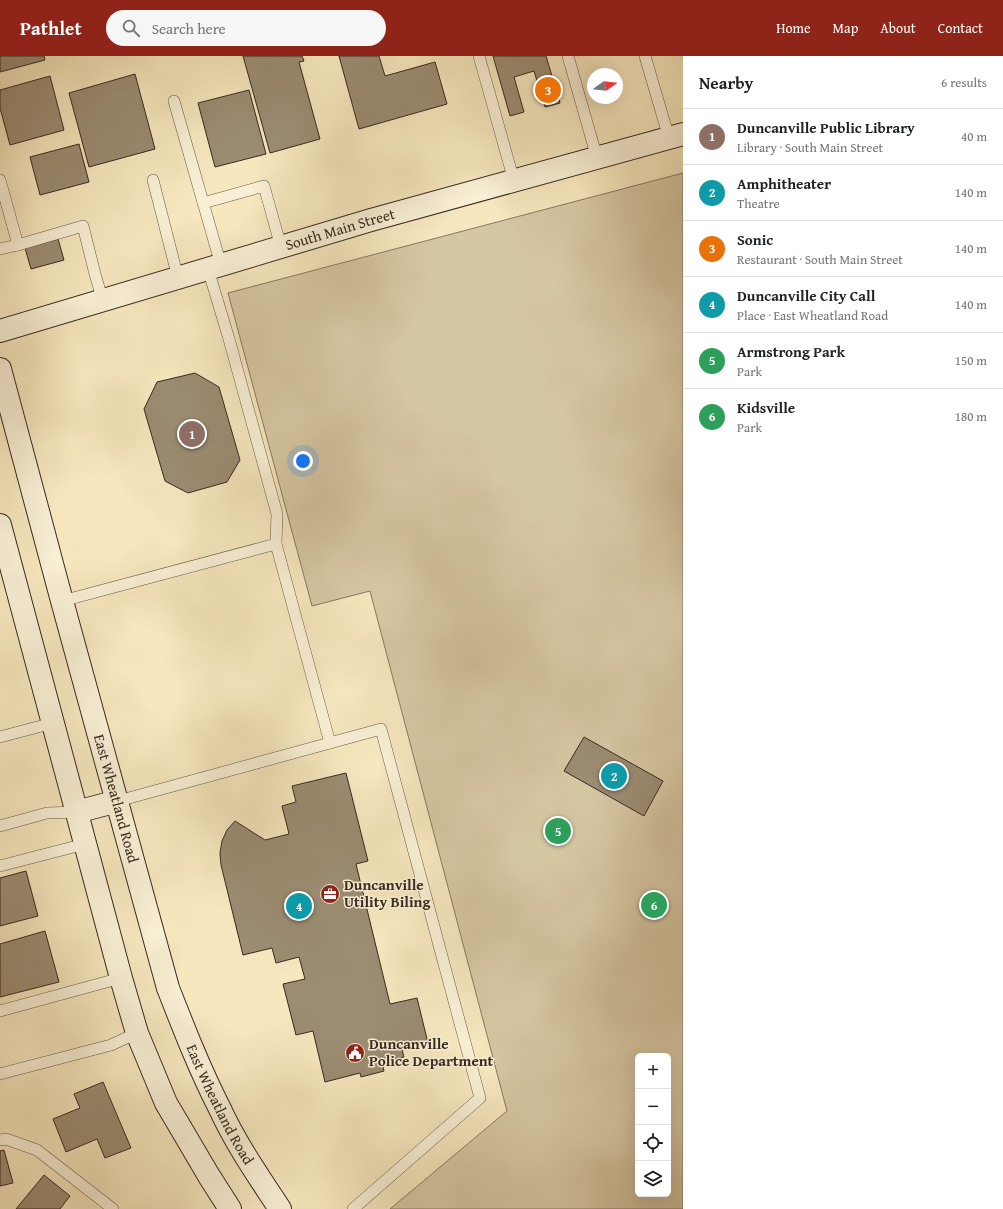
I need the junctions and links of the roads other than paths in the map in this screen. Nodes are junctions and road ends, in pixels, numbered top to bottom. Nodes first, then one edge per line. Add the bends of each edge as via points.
1 (479, 56) edge
2 (568, 56) edge
3 (645, 56) edge
4 (174, 101) dead end
5 (676, 136) edge
6 (597, 158) junction
7 (0, 180) edge
8 (153, 180) dead end
9 (514, 181) junction
10 (203, 202) junction
11 (18, 245) junction
12 (281, 247) junction
13 (0, 249) edge
14 (214, 267) junction
15 (178, 278) junction
16 (103, 301) junction
17 (0, 331) edge
18 (0, 369) edge
19 (0, 525) edge
20 (276, 544) junction
21 (62, 601) junction
22 (53, 723) junction
23 (0, 737) edge
24 (330, 743) junction
25 (118, 801) junction
26 (76, 812) junction
27 (0, 826) edge
28 (85, 844) junction
29 (0, 866) edge
30 (121, 978) junction
31 (0, 1011) edge
32 (137, 1033) junction
33 (0, 1074) edge
34 (0, 1140) edge
35 (113, 1209) edge
36 (230, 1209) edge
37 (280, 1209) edge
38 (353, 1209) edge

1 - 9 lane
2 - 6 lane
3 - 5 lane
4 - 10 lane
5 - 6 main road, South Main Street
6 - 9 main road, South Main Street
7 - 11 lane
8 - 15 lane
9 - 12 main road, South Main Street
10 - 12 lane via 264,186
10 - 14 lane
11 - 13 lane
11 - 16 lane via 83,226
12 - 14 main road, South Main Street
14 - 15 main road, South Main Street
14 - 20 lane via 229,339 277,514
15 - 16 main road, South Main Street
16 - 17 main road, South Main Street
18 - 21 main road, East Wheatland Road
19 - 22 main road
20 - 21 lane
20 - 24 lane
21 - 25 main road, East Wheatland Road
22 - 23 lane
22 - 26 main road
24 - 25 lane
24 - 38 lane via 380,729 480,1098
25 - 26 main road
25 - 37 main road, East Wheatland Road via 168,988 220,1110
26 - 27 lane via 47,814
26 - 28 main road
28 - 29 lane
28 - 30 main road
30 - 31 lane
30 - 32 main road
32 - 33 lane via 111,1045
32 - 36 main road via 166,1103
34 - 35 lane via 6,1139 37,1150

